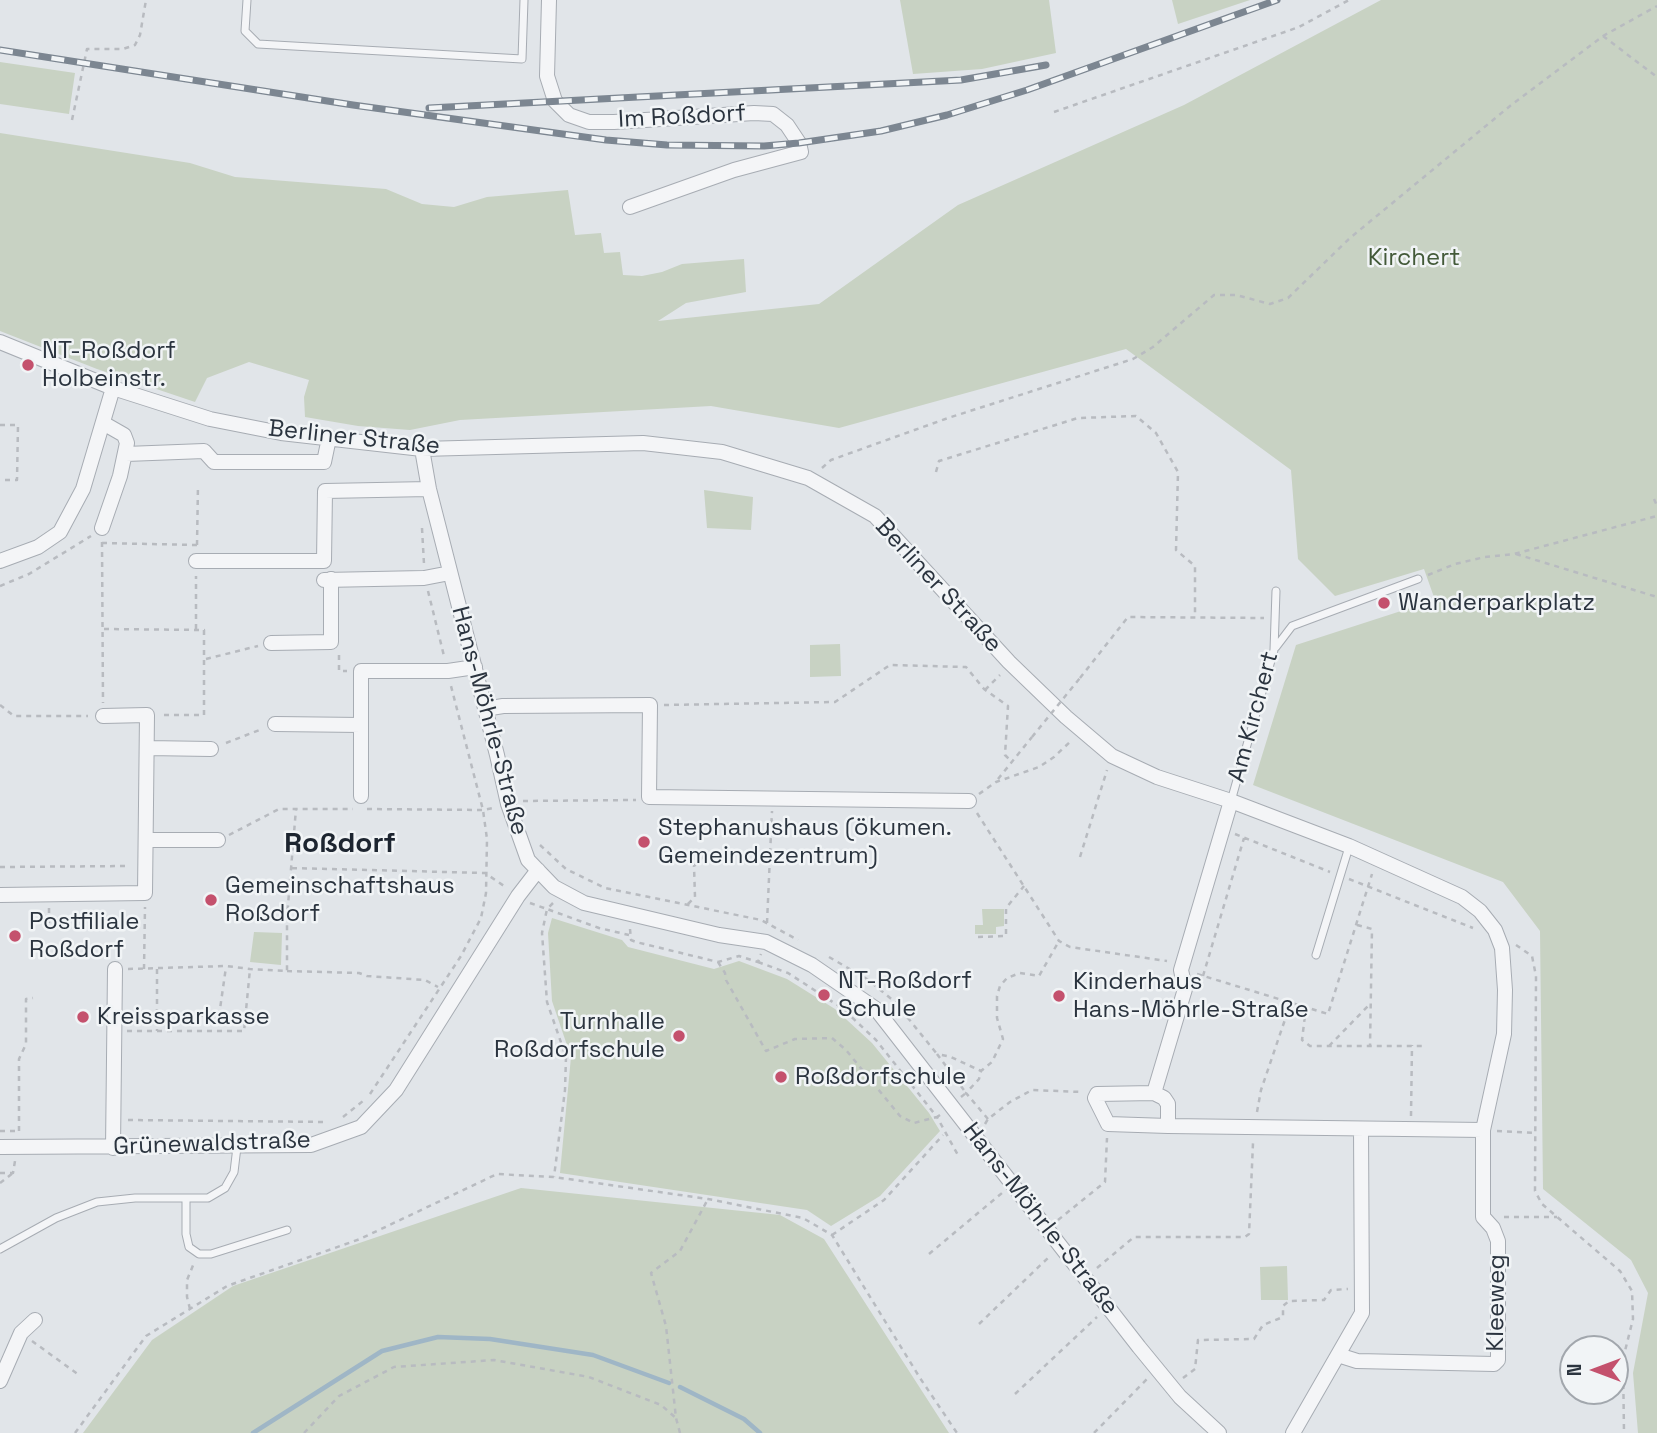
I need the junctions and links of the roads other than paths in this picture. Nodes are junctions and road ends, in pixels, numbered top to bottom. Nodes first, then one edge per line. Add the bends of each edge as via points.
1 (247, 0) edge
2 (524, 0) edge
3 (549, 0) edge
4 (630, 206) dead end
5 (0, 342) edge
6 (113, 388) junction
7 (103, 423) junction
8 (329, 438) junction
9 (422, 449) junction
10 (126, 454) junction
11 (429, 489) junction
12 (103, 528) road end
13 (196, 552) road end
14 (0, 561) edge
15 (450, 573) junction
16 (1418, 579) road end
17 (1276, 591) dead end
18 (271, 643) dead end
19 (1274, 650) junction
20 (475, 667) junction
21 (485, 709) junction
22 (103, 716) road end
23 (275, 724) road end
24 (361, 725) junction
25 (215, 747) road end
26 (147, 748) junction
27 (1231, 800) junction
28 (969, 801) road end
29 (361, 803) road end
30 (146, 840) junction
31 (218, 841) road end
32 (1349, 846) junction
33 (538, 870) junction
34 (0, 895) edge
35 (1316, 955) dead end
36 (115, 970) road end
37 (1154, 1093) junction
38 (1168, 1126) junction
39 (1361, 1129) junction
40 (1483, 1130) junction
41 (0, 1147) edge
42 (237, 1147) junction
43 (113, 1148) junction
44 (186, 1198) junction
45 (287, 1230) dead end
46 (0, 1249) edge
47 (35, 1320) dead end
48 (1338, 1354) junction
49 (0, 1381) edge
50 (1219, 1433) edge
51 (1293, 1433) edge

1 - 2 lane via 245,31 258,44 522,59
3 - 4 street, Im Roßdorf via 547,76 555,101 569,115 589,122 614,122 773,114 799,143 801,152
5 - 6 street, Berliner Straße
6 - 7 street
6 - 8 street, Berliner Straße via 210,419
7 - 10 street via 124,435
7 - 14 street via 83,489 60,532 38,547
8 - 9 street, Berliner Straße
8 - 10 street via 324,462 214,462 204,451
9 - 11 street, Hans-Möhrle-Straße
9 - 27 street, Berliner Straße via 643,443 722,452 808,478 875,516 1011,664 1112,756
10 - 12 street
11 - 13 street via 325,491 324,561
11 - 15 street, Hans-Möhrle-Straße
15 - 18 street via 424,578 328,580 331,642
15 - 20 street, Hans-Möhrle-Straße
16 - 19 lane via 1292,626
17 - 19 lane, Am Kirchert
19 - 27 lane, Am Kirchert
20 - 21 street, Hans-Möhrle-Straße
20 - 24 street via 361,671
21 - 28 street via 650,705 649,797
21 - 33 street, Hans-Möhrle-Straße via 513,824 528,860
22 - 26 street via 148,715
23 - 24 street
24 - 29 street
25 - 26 street
26 - 30 street
27 - 32 street, Berliner Straße
27 - 37 street via 1181,970 1185,989
30 - 31 street
30 - 34 street via 145,893
32 - 35 lane
32 - 40 street, Berliner Straße via 1462,897 1494,930 1502,948 1504,1034
33 - 42 street, Grünewaldstraße via 396,1090 361,1127 311,1144
33 - 50 street, Hans-Möhrle-Straße via 554,887 584,903 766,942 812,965 876,1009 1157,1369
36 - 43 street
37 - 38 street via 1168,1104
37 - 38 street via 1097,1094 1095,1098 1108,1124
38 - 39 street
39 - 40 street
39 - 48 street via 1362,1313
40 - 48 street, Kleeweg via 1483,1217 1498,1241 1497,1363 1357,1362
41 - 43 street, Grünewaldstraße
42 - 43 street, Grünewaldstraße
42 - 44 lane via 234,1172 225,1188 208,1198
44 - 45 lane via 189,1247 199,1254
44 - 46 lane via 97,1202
47 - 49 street via 21,1333
48 - 51 street

